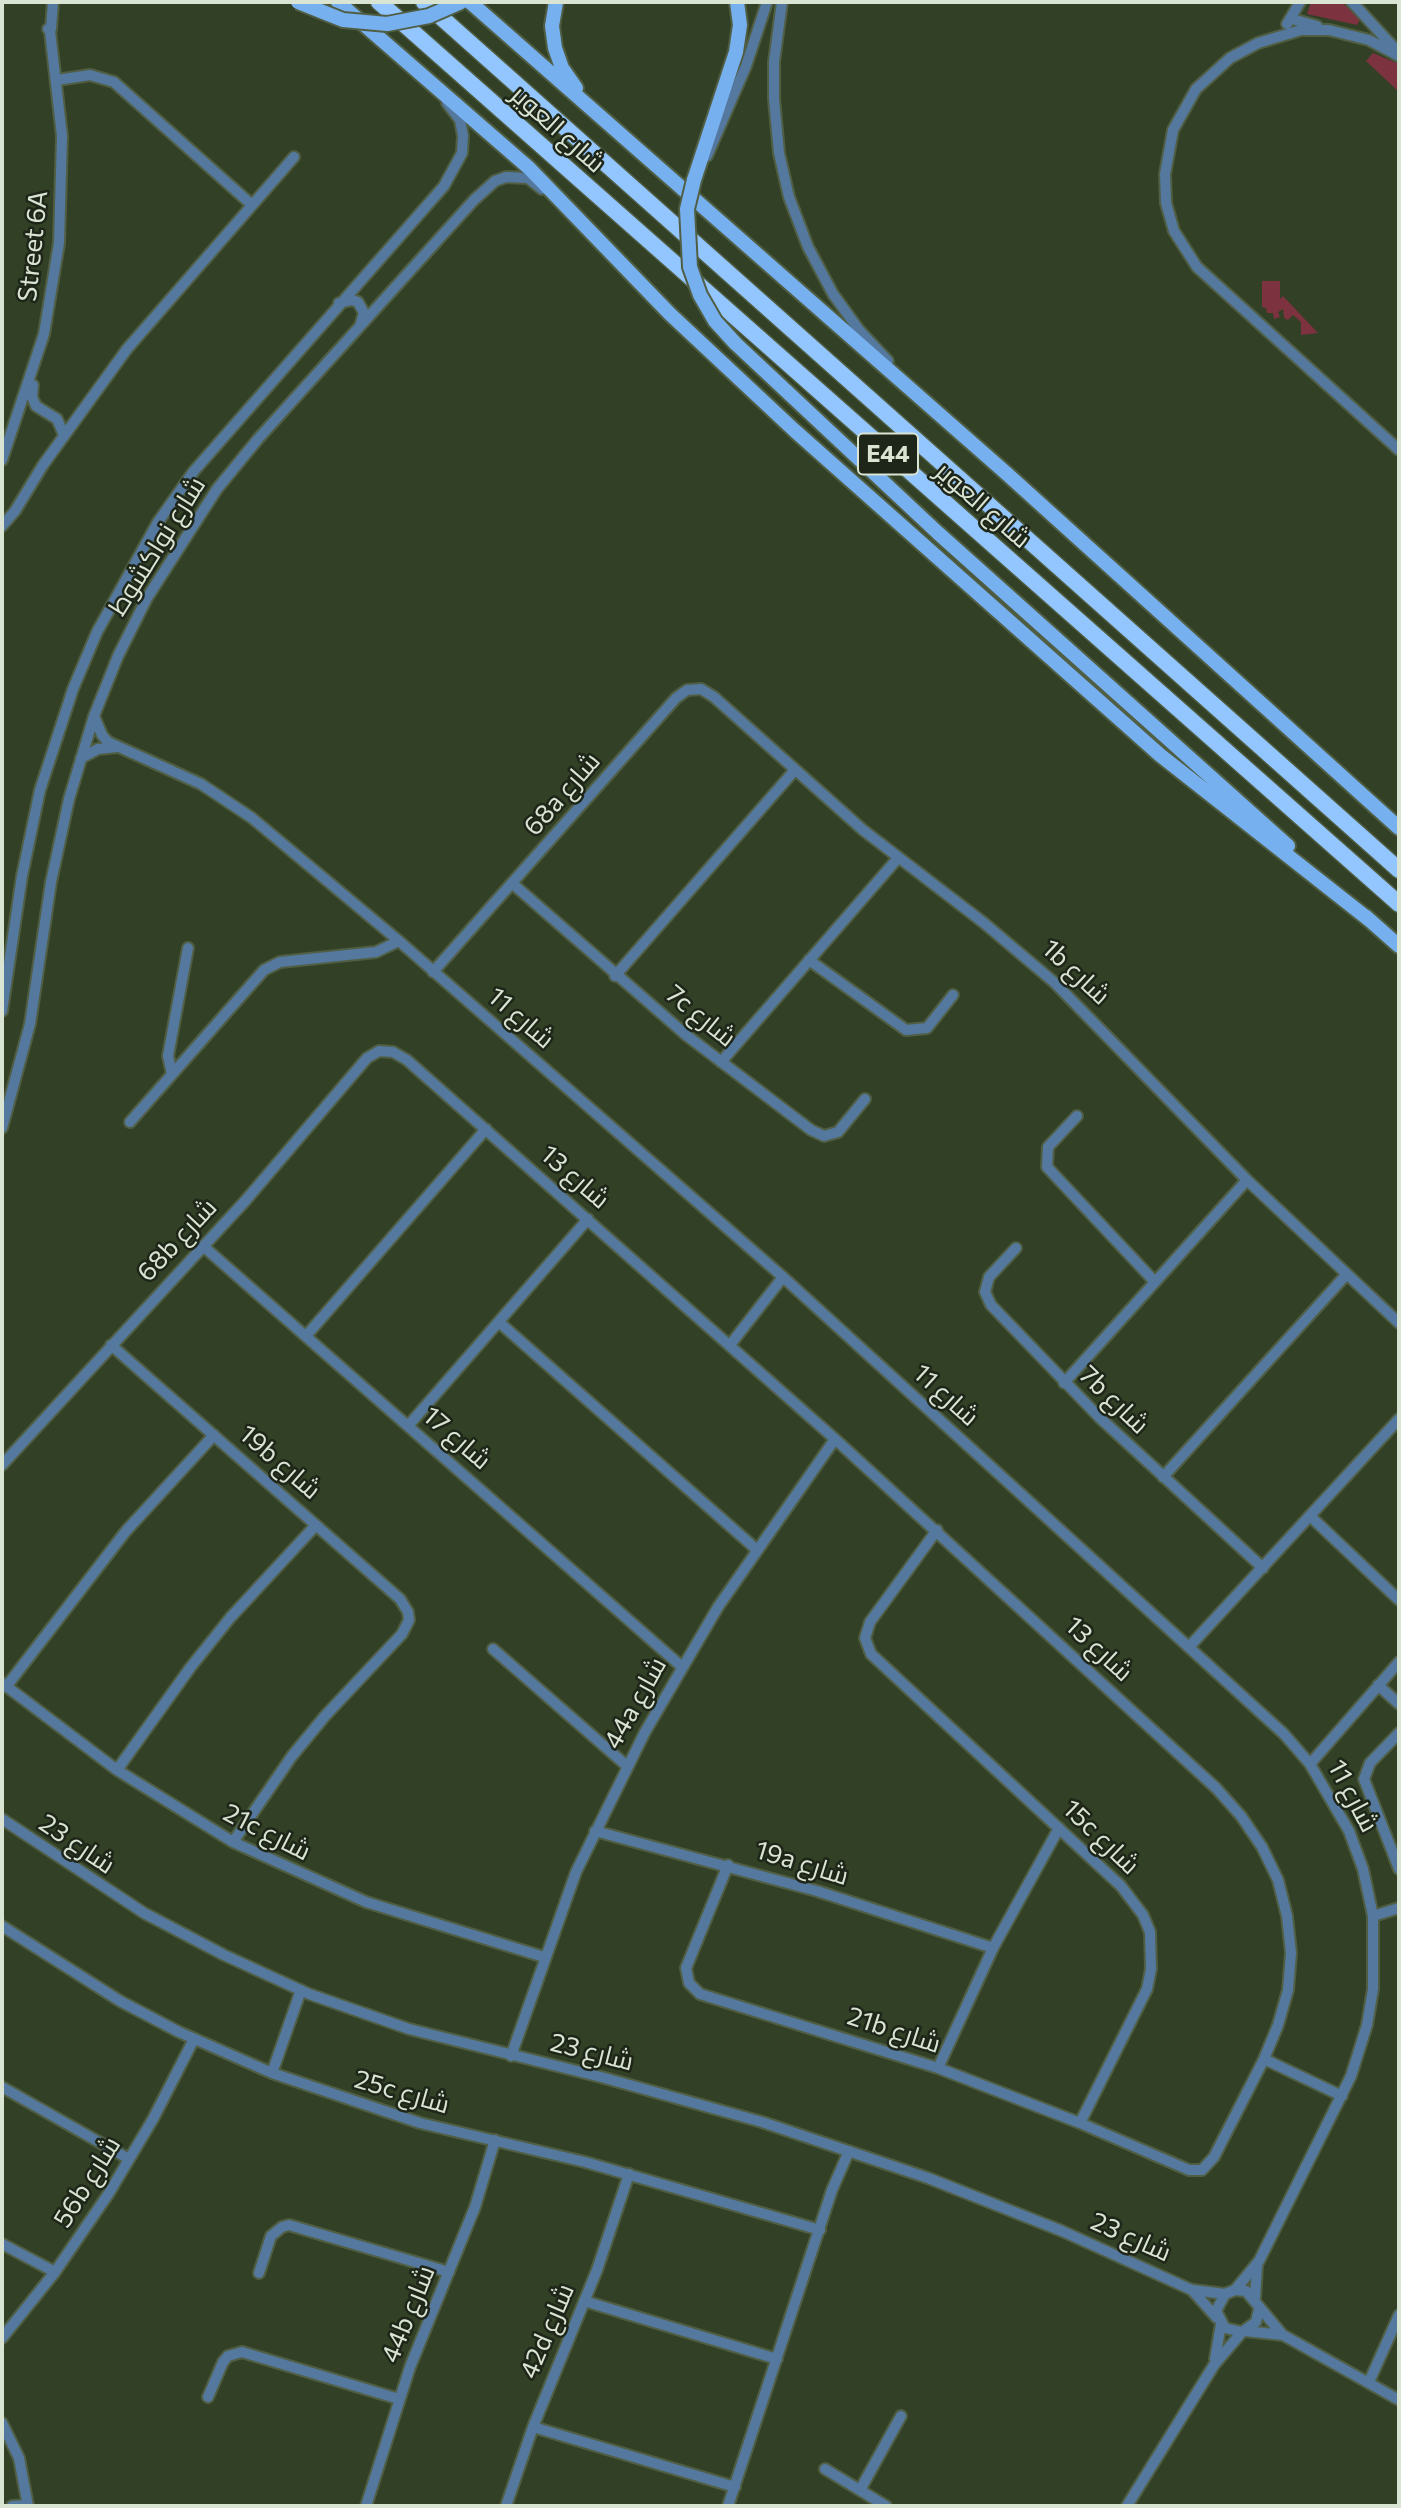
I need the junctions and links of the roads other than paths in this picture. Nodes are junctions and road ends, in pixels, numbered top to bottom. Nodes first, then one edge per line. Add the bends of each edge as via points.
1 (43, 2) edge
2 (53, 2) edge
3 (298, 2) edge
4 (338, 2) edge
5 (379, 2) edge
6 (424, 2) edge
7 (461, 2) edge
8 (470, 2) edge
9 (556, 2) edge
10 (737, 2) edge
11 (767, 2) edge
12 (782, 2) edge
13 (1300, 2) edge
14 (1352, 2) edge
15 (1292, 19) junction
16 (1329, 30) junction
17 (50, 31) junction
18 (1279, 34) junction
19 (1399, 55) edge
20 (406, 62) junction
21 (57, 80) junction
22 (608, 123) junction
23 (294, 157) dead end
24 (694, 180) junction
25 (252, 205) junction
26 (582, 225) junction
27 (339, 303) junction
28 (360, 326) junction
29 (37, 359) junction
30 (99, 387) junction
31 (921, 400) junction
32 (39, 411) junction
33 (57, 419) junction
34 (17, 420) junction
35 (64, 435) junction
36 (1399, 450) edge
37 (2, 460) edge
38 (3, 525) edge
39 (693, 688) joint
40 (94, 716) junction
41 (117, 747) junction
42 (81, 758) junction
43 (794, 772) junction
44 (1399, 828) edge
45 (898, 858) junction
46 (1399, 870) edge
47 (513, 884) junction
48 (1399, 904) edge
49 (1372, 922) junction
50 (399, 942) junction
51 (1399, 946) edge
52 (188, 948) dead end
53 (809, 960) junction
54 (436, 974) junction
55 (615, 976) junction
56 (953, 995) dead end
57 (2, 1012) edge
58 (386, 1050) joint
59 (721, 1062) junction
60 (172, 1074) junction
61 (864, 1099) dead end
62 (1077, 1116) dead end
63 (130, 1122) dead end
64 (2, 1128) edge
65 (486, 1129) junction
66 (1247, 1180) junction
67 (588, 1219) junction
68 (203, 1246) junction
69 (1016, 1248) dead end
70 (1346, 1275) junction
71 (786, 1280) junction
72 (1155, 1282) junction
73 (500, 1323) junction
74 (1399, 1323) edge
75 (306, 1336) junction
76 (111, 1345) junction
77 (730, 1345) junction
78 (1064, 1382) junction
79 (1399, 1419) edge
80 (408, 1426) junction
81 (214, 1435) junction
82 (835, 1439) junction
83 (2, 1465) edge
84 (1163, 1477) junction
85 (1310, 1516) junction
86 (316, 1525) junction
87 (937, 1530) junction
88 (756, 1549) junction
89 (1263, 1568) junction
90 (1399, 1600) edge
91 (493, 1649) dead end
92 (1192, 1649) junction
93 (1399, 1662) edge
94 (681, 1665) junction
95 (4, 1685) edge
96 (1378, 1685) junction
97 (1399, 1704) edge
98 (1399, 1733) edge
99 (1307, 1760) junction
100 (627, 1766) junction
101 (117, 1770) junction
102 (2, 1819) edge
103 (1059, 1828) junction
104 (595, 1830) junction
105 (233, 1842) junction
106 (728, 1865) junction
107 (1399, 1869) edge
108 (1399, 1908) edge
109 (1372, 1912) junction
110 (2, 1926) edge
111 (993, 1948) junction
112 (544, 1957) junction
113 (305, 1992) junction
114 (194, 2039) junction
115 (515, 2057) junction
116 (1264, 2060) junction
117 (938, 2068) junction
118 (272, 2073) junction
119 (2, 2087) edge
120 (1340, 2100) junction
121 (1080, 2123) junction
122 (495, 2140) junction
123 (845, 2149) junction
124 (130, 2159) junction
125 (1202, 2170) joint
126 (629, 2174) junction
127 (820, 2230) junction
128 (2, 2244) edge
129 (1259, 2261) junction
130 (55, 2272) junction
131 (449, 2272) junction
132 (259, 2273) dead end
133 (1192, 2290) junction
134 (1230, 2292) junction
135 (584, 2301) junction
136 (1257, 2304) junction
137 (1399, 2315) edge
138 (1219, 2321) junction
139 (1243, 2332) junction
140 (1283, 2335) junction
141 (2, 2338) edge
142 (777, 2359) junction
143 (1214, 2365) junction
144 (1365, 2380) junction
145 (208, 2397) dead end
146 (399, 2399) junction
147 (1399, 2400) edge
148 (901, 2417) dead end
149 (2, 2423) edge
150 (533, 2427) junction
151 (825, 2469) dead end
152 (735, 2487) junction
153 (860, 2490) junction
154 (28, 2505) edge
155 (12, 2506) edge
156 (366, 2506) edge
157 (506, 2506) edge
158 (728, 2506) edge
159 (886, 2506) edge
160 (1128, 2506) edge

1 - 17 street, Street 6A
2 - 17 street, Street 6A
3 - 7 main road, bridge via 322,14 364,24 408,21
4 - 20 main road
5 - 48 highway, شارع العوير / E44
6 - 46 highway, شارع العوير / E44
8 - 22 main road
9 - 22 main road via 552,26 562,68
10 - 24 main road via 736,52
11 - 24 street via 742,77
12 - 31 street via 774,62 775,117 779,153 798,222 819,271 848,317 912,384
13 - 15 street
14 - 19 street
15 - 16 street
15 - 18 street
16 - 18 street
16 - 19 street via 1369,40
17 - 21 street, Street 6A
18 - 36 street via 1230,58 1204,79 1187,102 1173,130 1166,160 1170,217 1197,267
20 - 26 main road via 509,150
20 - 27 street, شارع نواكشوط via 460,120 462,153 431,205
21 - 25 street via 90,75 114,82
21 - 29 street, Street 6A via 61,219 52,295
22 - 31 main road
23 - 25 street
24 - 49 main road, bridge via 687,209 690,267 710,312 735,343 985,576
25 - 30 street via 159,310
26 - 28 street, شارع نواكشوط via 527,178 495,181
26 - 49 main road via 794,430 1124,723
27 - 28 street via 352,300 362,307
27 - 57 street, شارع نواكشوط via 194,471 145,544 97,632 40,790
28 - 40 street, شارع نواكشوط via 216,489 180,542 124,645
29 - 32 street via 32,392
29 - 34 street, Street 6A
30 - 33 street via 87,394 72,414
30 - 35 street
31 - 44 main road
32 - 33 street
32 - 34 street
33 - 35 street
34 - 37 street, Street 6A
35 - 38 street
39 - 43 street, 1b شارع via 715,697
39 - 47 street, 68a شارع via 676,698
40 - 41 street, شارع 11 via 102,735
40 - 42 street, شارع نواكشوط
41 - 42 street via 98,749
41 - 50 street, شارع 11 via 174,770 227,800 277,836
42 - 64 street, شارع نواكشوط via 51,883 30,1024
43 - 45 street, 1b شارع
43 - 55 street
45 - 53 street
45 - 66 street, 1b شارع via 1055,983
47 - 54 street, 68a شارع
47 - 55 street, 7c شارع
49 - 51 main road
50 - 54 street, شارع 11
50 - 60 street via 376,953 281,962 264,970
52 - 60 street via 169,1056
53 - 56 street via 906,1030 927,1028
53 - 59 street
54 - 71 street, شارع 11
55 - 59 street, 7c شارع
58 - 65 street, شارع 13 via 407,1060
58 - 68 street, 68b شارع via 367,1058
59 - 61 street, 7c شارع via 817,1134 838,1132
60 - 63 street
62 - 72 street via 1048,1147 1047,1167
65 - 67 street, شارع 13
65 - 75 street
66 - 70 street, 1b شارع
66 - 72 street
67 - 73 street
67 - 77 street, شارع 13
68 - 75 street, شارع 17
68 - 76 street, 68b شارع
69 - 78 street, 7b شارع via 989,1277 987,1299
70 - 74 street, 1b شارع
70 - 84 street
71 - 77 street
71 - 92 street, شارع 11
72 - 78 street
73 - 80 street
73 - 88 street
75 - 80 street, شارع 17
76 - 81 street, 19b شارع
76 - 83 street, 68b شارع
77 - 82 street, شارع 13
78 - 84 street, 7b شارع
79 - 85 street
80 - 94 street, شارع 17
81 - 86 street, 19b شارع
81 - 95 street via 126,1531
82 - 87 street, شارع 13
82 - 88 street, 44a شارع
84 - 89 street, 7b شارع
85 - 89 street
85 - 90 street
86 - 101 street via 190,1668
86 - 105 street, 19b شارع via 400,1599 409,1620 402,1634 292,1756
87 - 103 street, 15c شارع via 875,1615 865,1638 877,1661
87 - 116 street, شارع 13 via 1216,1788 1262,1846 1278,1880 1291,1953 1288,1990
88 - 94 street, 44a شارع
89 - 92 street
91 - 100 street
92 - 99 street, شارع 11
93 - 96 street
94 - 100 street, 44a شارع
95 - 101 street, 21c شارع
96 - 97 street
96 - 99 street
98 - 107 street via 1370,1763 1364,1779
99 - 109 street, شارع 11 via 1349,1831
100 - 104 street, 44a شارع
101 - 105 street, 21c شارع
102 - 113 street, شارع 23 via 144,1913
103 - 111 street
103 - 121 street, 15c شارع via 1133,1900 1150,1932 1152,1949 1147,1989
104 - 106 street, 19a شارع
104 - 112 street, 44a شارع
105 - 112 street, 21c شارع via 366,1902
106 - 111 street, 19a شارع
106 - 117 street, 21b شارع via 688,1961 687,1976 694,1989
108 - 109 street
109 - 120 street, شارع 11 via 1375,1953 1369,2013
110 - 114 street, 25c شارع via 120,2001
111 - 117 street
112 - 115 street, 44a شارع
113 - 115 street, شارع 23 via 410,2029
113 - 118 street
114 - 118 street, 25c شارع
114 - 124 street, 56b شارع
115 - 123 street, شارع 23 via 682,2099
116 - 120 street
116 - 125 street, شارع 13 via 1214,2157
117 - 121 street, 21b شارع
118 - 122 street, 25c شارع via 407,2119
119 - 124 street
120 - 129 street, شارع 11
121 - 125 street, 21b شارع via 1183,2168
122 - 126 street, 25c شارع
122 - 131 street, 44b شارع
123 - 127 street
123 - 133 street, شارع 23 via 1018,2213
124 - 130 street, 56b شارع
126 - 127 street, 25c شارع
126 - 135 street, 42d شارع
127 - 142 street
128 - 130 street
129 - 134 street, شارع 11
129 - 136 street, شارع 11
130 - 141 street, 56b شارع
131 - 132 street via 289,2225 271,2236
131 - 146 street, 44b شارع
133 - 134 street, شارع 23
133 - 138 street, شارع 23
134 - 136 street via 1246,2291
134 - 138 street via 1217,2305
135 - 142 street
135 - 150 street, 42d شارع
136 - 139 street via 1256,2322
136 - 140 street
137 - 144 street
138 - 139 street via 1230,2331
138 - 143 street
139 - 140 street
139 - 143 street
140 - 144 street
142 - 152 street
143 - 160 street
144 - 147 street
145 - 146 street via 223,2362 242,2352
146 - 156 street, 44b شارع
148 - 153 street
149 - 154 street via 19,2458
150 - 152 street
150 - 157 street, 42d شارع
151 - 153 street
152 - 158 street
153 - 159 street
154 - 155 street

